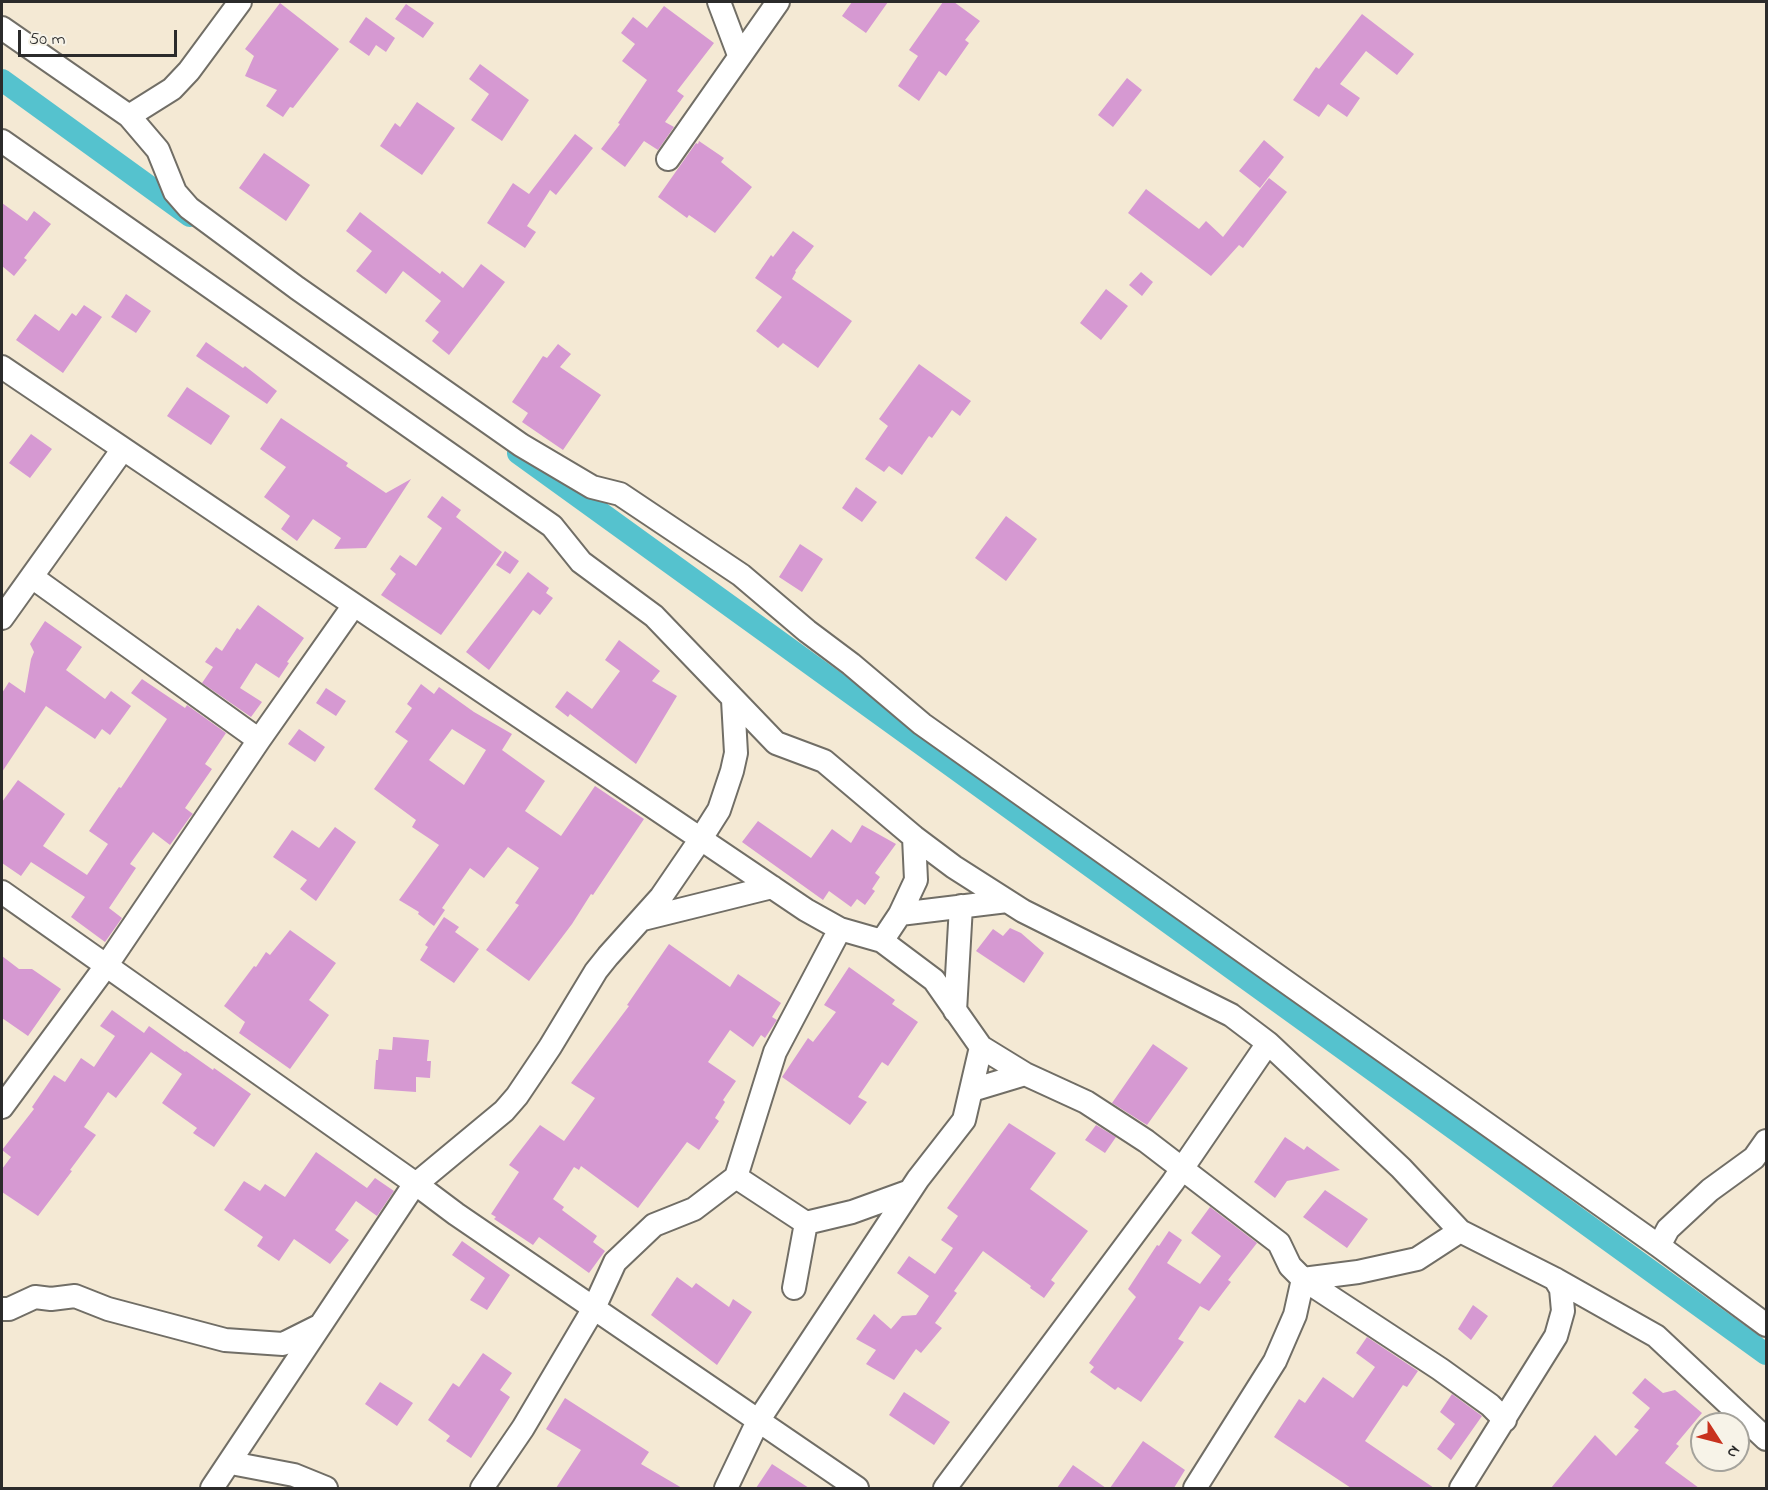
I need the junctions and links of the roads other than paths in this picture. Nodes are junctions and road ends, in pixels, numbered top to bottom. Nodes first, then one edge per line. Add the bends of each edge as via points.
1 (240, 2) edge
2 (719, 2) edge
3 (778, 2) edge
4 (2, 28) edge
5 (739, 55) junction
6 (129, 116) junction
7 (2, 141) edge
8 (668, 159) dead end
9 (2, 367) edge
10 (123, 449) junction
11 (32, 577) junction
12 (354, 605) junction
13 (2, 618) edge
14 (733, 700) junction
15 (259, 740) junction
16 (914, 837) junction
17 (700, 840) junction
18 (772, 887) junction
19 (2, 892) edge
20 (1007, 901) junction
21 (961, 906) junction
22 (900, 914) junction
23 (643, 919) junction
24 (840, 929) junction
25 (882, 940) junction
26 (106, 966) junction
27 (955, 1011) junction
28 (1268, 1043) junction
29 (981, 1047) junction
30 (1025, 1074) junction
31 (972, 1090) junction
32 (2, 1107) edge
33 (1767, 1141) edge
34 (1182, 1169) junction
35 (736, 1177) junction
36 (416, 1184) junction
37 (910, 1191) junction
38 (806, 1223) junction
39 (1460, 1231) junction
40 (1659, 1246) junction
41 (1303, 1279) junction
42 (1555, 1279) junction
43 (794, 1288) dead end
44 (594, 1308) junction
45 (2, 1309) edge
46 (321, 1325) junction
47 (1767, 1325) edge
48 (758, 1420) junction
49 (1505, 1420) junction
50 (1767, 1439) edge
51 (231, 1463) junction
52 (1466, 1486) edge
53 (212, 1488) edge
54 (326, 1488) edge
55 (482, 1488) edge
56 (726, 1488) edge
57 (857, 1488) edge
58 (945, 1488) edge
59 (1196, 1488) edge

1 - 6 street via 172,89
2 - 5 street
3 - 5 street
4 - 6 street
5 - 8 street
6 - 40 street via 158,150 175,192 203,219 521,445 592,487 620,494 741,575 922,724
7 - 14 street via 552,526 581,562 654,616
9 - 10 street
10 - 11 street
10 - 12 street
11 - 13 street
11 - 15 street
12 - 15 street
12 - 17 street
14 - 16 street via 776,743 824,761
14 - 17 street via 736,753 732,771 719,810
15 - 26 street
16 - 20 street
16 - 22 street via 916,880
17 - 18 street
17 - 23 street
18 - 23 street
18 - 24 street
19 - 26 street
20 - 21 street
20 - 28 street via 1231,1015
21 - 22 street
21 - 27 street
22 - 25 street
23 - 36 street via 608,956 504,1111
24 - 25 street
24 - 35 street via 775,1052
25 - 27 street via 934,980
26 - 32 street
26 - 36 street
27 - 29 street
28 - 34 street
28 - 39 street via 1401,1168
29 - 30 street
29 - 31 street
30 - 31 street
30 - 34 street via 1086,1102
31 - 37 street via 964,1120
33 - 40 street via 1754,1158 1710,1190 1668,1229
34 - 41 street via 1279,1243 1290,1266
34 - 58 street
35 - 38 street
35 - 44 street via 694,1209 654,1225 615,1262
36 - 44 street
36 - 46 street
37 - 38 street via 852,1212
37 - 48 street
38 - 43 street
39 - 41 street via 1417,1259
39 - 42 street
40 - 47 street
41 - 49 street via 1454,1379
41 - 59 street via 1295,1315 1275,1361
42 - 49 street via 1561,1289 1563,1311 1556,1336
42 - 50 street via 1656,1336
44 - 48 street
44 - 55 street via 523,1428
45 - 46 street via 35,1297 75,1296 108,1309 225,1340 283,1344
46 - 51 street
48 - 56 street
48 - 57 street
49 - 52 street
51 - 53 street
51 - 54 street via 294,1475

